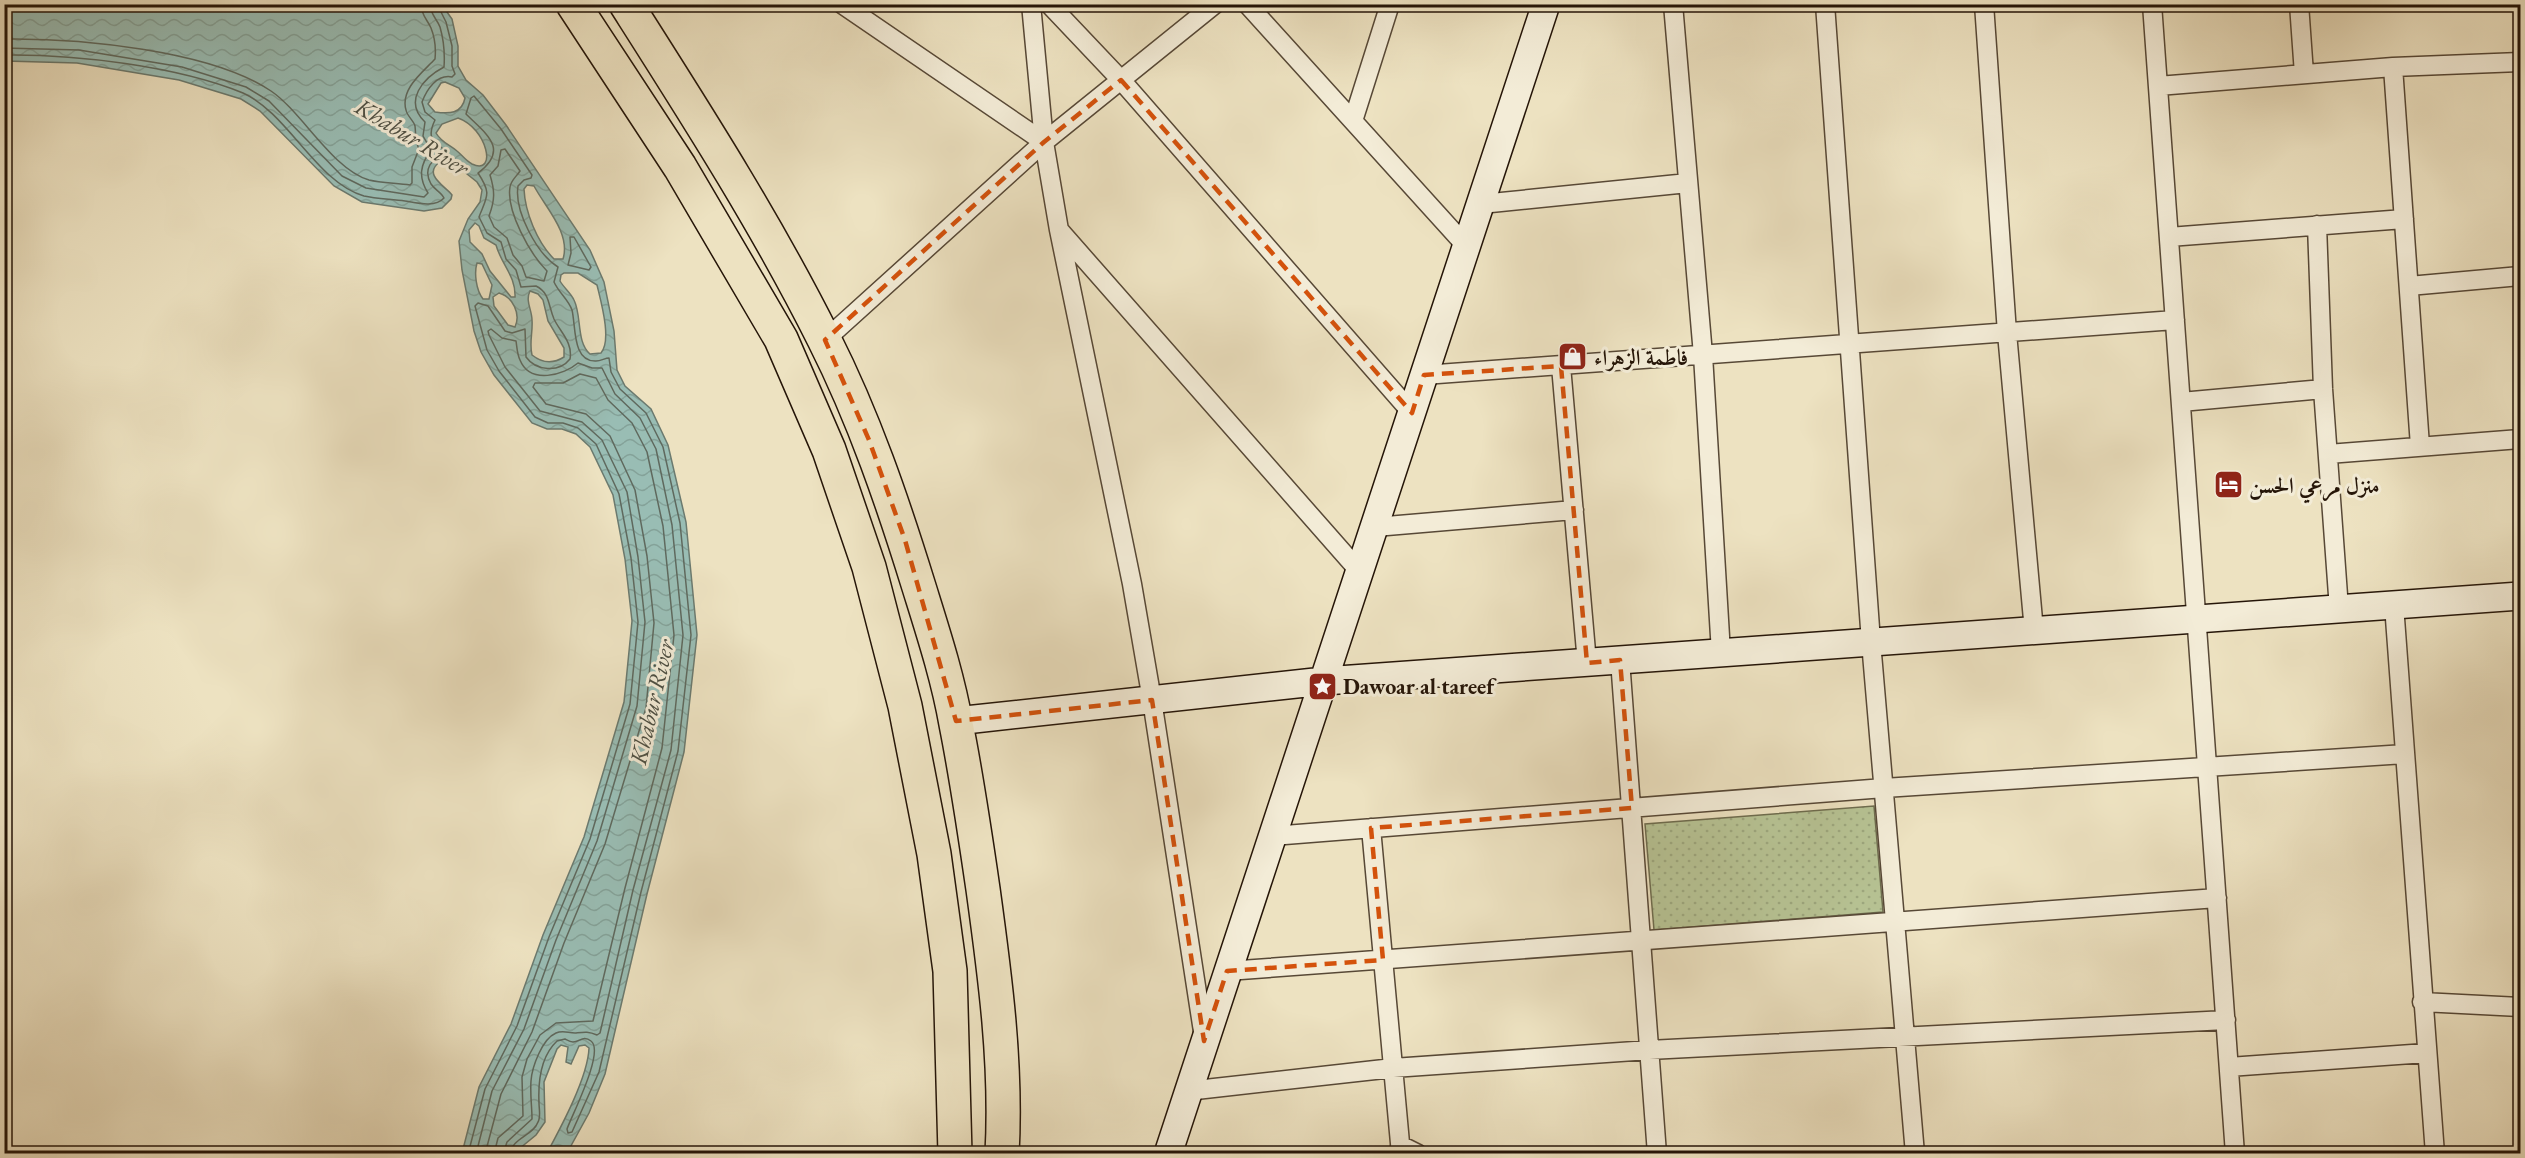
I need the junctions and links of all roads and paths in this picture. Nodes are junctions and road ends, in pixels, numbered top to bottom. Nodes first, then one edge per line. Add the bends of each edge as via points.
1 (573, 4) edge
2 (626, 4) edge
3 (842, 4) edge
4 (1031, 4) edge
5 (1049, 4) edge
6 (1215, 4) edge
7 (1247, 4) edge
8 (1390, 4) edge
9 (1546, 4) edge
10 (1673, 4) edge
11 (1825, 4) edge
12 (1984, 4) edge
13 (2152, 4) edge
14 (2299, 4) edge
15 (2520, 62) edge
16 (2393, 67) junction
17 (2304, 74) junction
18 (1121, 80) junction
19 (2158, 86) junction
20 (1353, 121) junction
21 (1044, 142) junction
22 (1688, 183) junction
23 (1481, 204) junction
24 (2404, 219) junction
25 (2318, 225) junction
26 (1059, 230) junction
27 (2169, 237) junction
28 (1467, 247) junction
29 (2520, 276) edge
30 (2409, 286) junction
31 (2175, 320) junction
32 (2007, 333) junction
33 (825, 340) junction
34 (1850, 345) junction
35 (1703, 356) junction
36 (1561, 366) junction
37 (1425, 375) junction
38 (2323, 389) junction
39 (2181, 402) junction
40 (1412, 413) junction
41 (2520, 439) edge
42 (2420, 446) junction
43 (2328, 454) junction
44 (1574, 510) junction
45 (1375, 527) junction
46 (1359, 572) junction
47 (2520, 596) edge
48 (2394, 605) junction
49 (2339, 609) junction
50 (2197, 619) junction
51 (2034, 631) junction
52 (1871, 642) junction
53 (1721, 653) junction
54 (1620, 660) junction
55 (1587, 663) junction
56 (1324, 681) junction
57 (1152, 700) junction
58 (956, 721) junction
59 (2405, 754) junction
60 (2207, 767) junction
61 (1884, 788) junction
62 (1632, 808) junction
63 (1371, 828) junction
64 (1272, 836) junction
65 (2217, 898) junction
66 (1895, 922) junction
67 (1642, 940) junction
68 (1383, 960) junction
69 (1227, 971) junction
70 (2422, 1002) junction
71 (2520, 1007) edge
72 (2226, 1020) junction
73 (1905, 1035) junction
74 (1204, 1041) junction
75 (1649, 1050) junction
76 (2426, 1053) junction
77 (2229, 1067) junction
78 (1393, 1068) junction
79 (1187, 1091) junction
80 (1400, 1149) edge
81 (955, 1154) edge
82 (1002, 1154) edge
83 (1168, 1154) edge
84 (1419, 1154) edge
85 (1657, 1154) edge
86 (1915, 1154) edge
87 (2235, 1154) edge
88 (2435, 1154) edge

1 - 81 highway via 681,167 781,339 829,450 869,567 905,706 934,854 950,971
2 - 33 highway via 731,168
3 - 21 street
4 - 21 street
5 - 18 street
6 - 18 street
7 - 20 street
8 - 20 street
9 - 23 street
10 - 22 street
11 - 34 street
12 - 32 street
13 - 19 street
14 - 17 street
15 - 16 street
16 - 17 street
16 - 24 street
17 - 19 street
18 - 21 street
18 - 40 street
19 - 27 street
20 - 28 street
21 - 26 street
21 - 33 street
22 - 23 street
22 - 35 street
23 - 28 street
24 - 25 street
24 - 30 street
25 - 27 street
25 - 38 street
26 - 46 street
26 - 57 street
27 - 31 street
28 - 37 street
29 - 30 street
30 - 42 street
31 - 32 street
31 - 39 street
32 - 34 street
32 - 51 street
33 - 58 highway via 869,440 904,540
34 - 35 street
34 - 52 street
35 - 36 street
35 - 53 street
36 - 37 street
36 - 44 street
37 - 40 street
38 - 39 street
38 - 43 street
39 - 50 street
40 - 45 street
41 - 42 street
42 - 43 street
43 - 49 street
44 - 45 street
44 - 55 street
45 - 46 street
46 - 56 street
47 - 48 street
48 - 49 street
48 - 59 street
49 - 50 street
50 - 51 street
50 - 60 street
51 - 52 street
52 - 53 street
52 - 61 street
53 - 54 street
54 - 55 street
54 - 62 street
55 - 56 street
56 - 57 street
56 - 64 street
57 - 58 street
57 - 74 street
58 - 82 highway via 992,958 1002,1066
59 - 60 street
59 - 70 street
60 - 61 street
60 - 65 street
61 - 62 street
61 - 66 street
62 - 63 street
62 - 67 street
63 - 64 street
63 - 68 street
64 - 69 street
65 - 66 street
65 - 72 street
66 - 67 street
66 - 73 street
67 - 68 street
67 - 75 street
68 - 69 street
68 - 78 street
69 - 74 street
70 - 71 street
70 - 76 street
72 - 73 street
72 - 77 street
73 - 75 street
73 - 86 street
74 - 79 street
75 - 78 street
75 - 85 street
76 - 77 street
76 - 88 street
77 - 87 street
78 - 79 street
78 - 80 street
79 - 83 street
80 - 84 street

